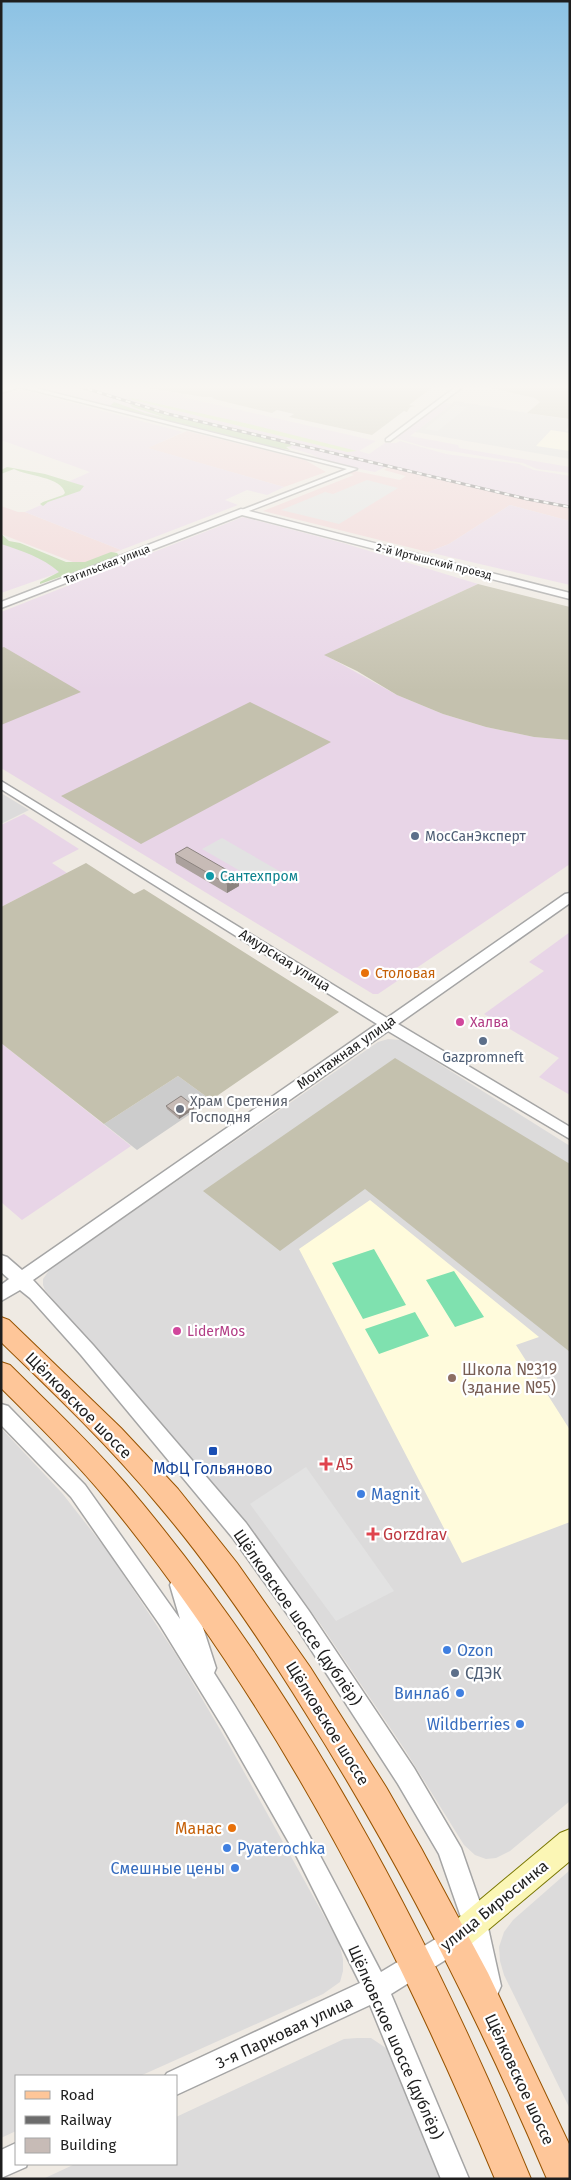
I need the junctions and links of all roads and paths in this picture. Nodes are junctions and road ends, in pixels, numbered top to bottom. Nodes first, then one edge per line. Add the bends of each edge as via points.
1 (305, 488) edge
2 (241, 512) junction
3 (570, 596) edge
4 (1, 605) edge
5 (1, 784) edge
6 (570, 897) edge
7 (387, 1024) junction
8 (570, 1134) edge
9 (1, 1262) edge
10 (22, 1280) junction
11 (1, 1294) edge
12 (1, 1328) edge
13 (1, 1372) edge
14 (1, 1412) edge
15 (174, 1565) junction
16 (212, 1689) junction
17 (570, 1844) edge
18 (465, 1932) junction
19 (416, 1965) junction
20 (376, 1989) junction
21 (178, 2081) edge
22 (15, 2157) edge
23 (1, 2164) edge
24 (455, 2179) edge
25 (512, 2179) edge
26 (566, 2179) edge

1 - 2 street, Тагильская улица
2 - 3 street, 2-й Иртышский проезд
2 - 4 street, Тагильская улица
5 - 7 street, Амурская улица
6 - 7 street, Монтажная улица
7 - 8 street, Амурская улица
7 - 10 street, Монтажная улица
9 - 10 street, Щёлковское шоссе (дублёр)
10 - 11 street, Монтажная улица
10 - 18 street, Щёлковское шоссе (дублёр) via 188,1468 239,1530 302,1618 406,1776 449,1848
12 - 18 main road, Щёлковское шоссе via 149,1475 206,1545 257,1613 333,1727 397,1833
13 - 15 main road via 117,1493
14 - 16 street, Щёлковское шоссе (дублёр) via 78,1491 167,1618
15 - 16 street
15 - 19 main road via 234,1649 300,1753
16 - 20 street, Щёлковское шоссе (дублёр) via 304,1847
17 - 18 main road, улица Бирюсинка
18 - 19 street, улица Бирюсинка
18 - 26 main road, Щёлковское шоссе via 497,2028
19 - 20 street, 3-я Парковая улица
19 - 25 main road
20 - 21 street, 3-я Парковая улица
20 - 24 street, Щёлковское шоссе (дублёр)
22 - 23 street

